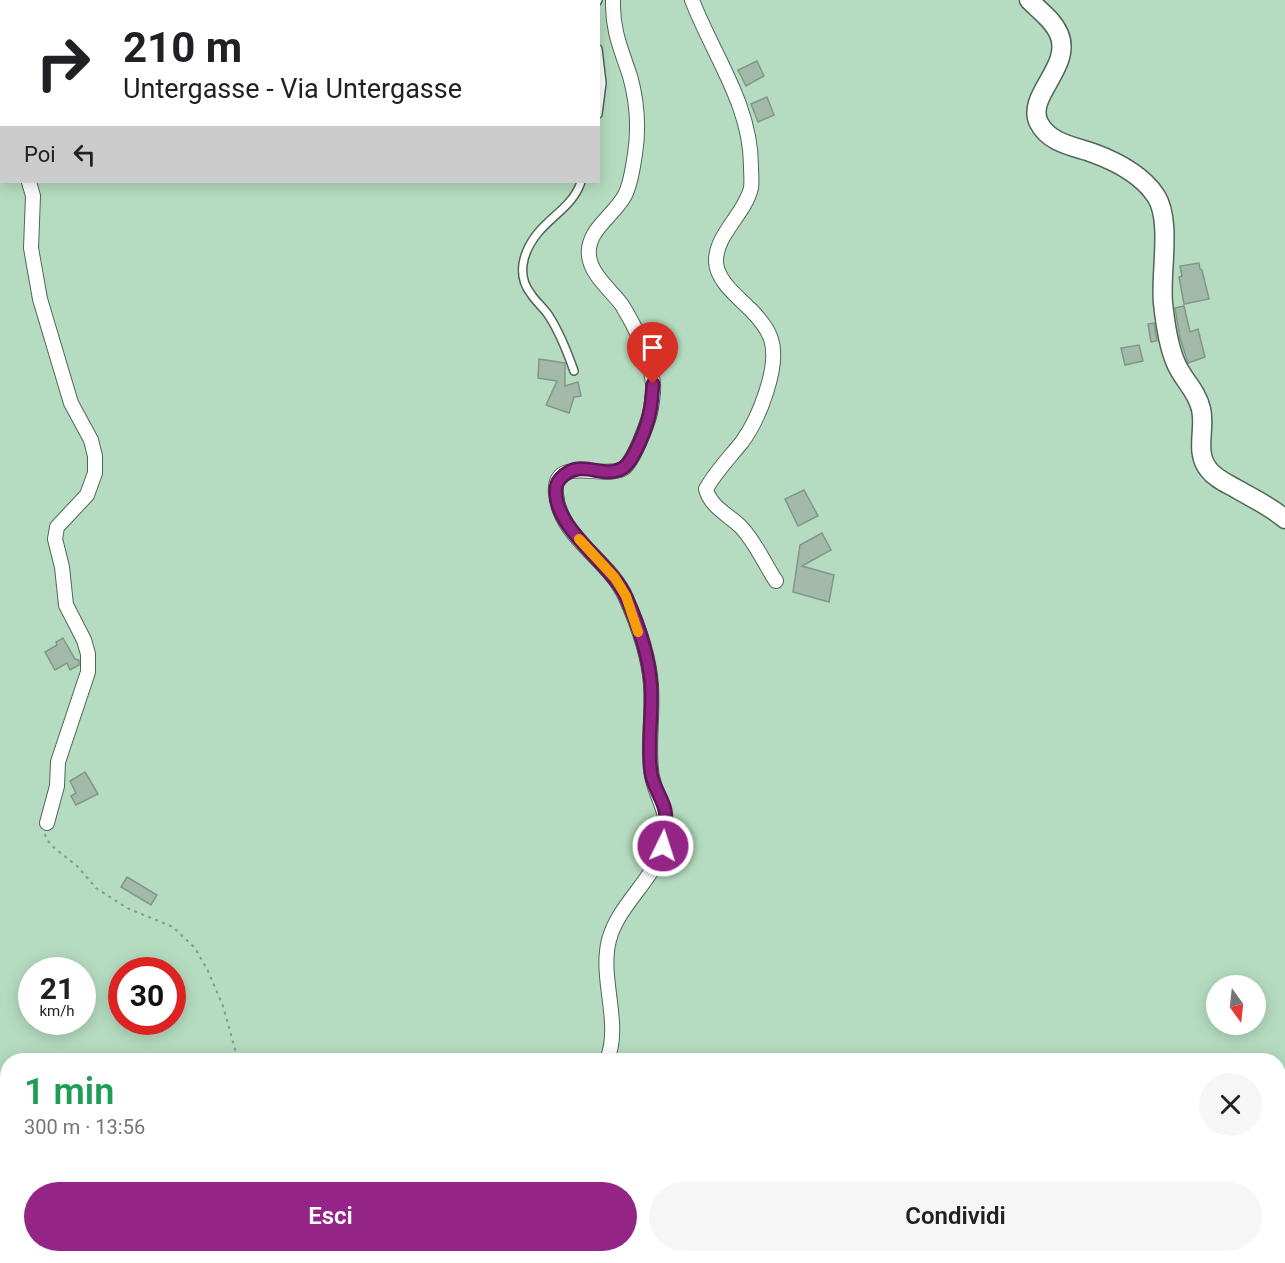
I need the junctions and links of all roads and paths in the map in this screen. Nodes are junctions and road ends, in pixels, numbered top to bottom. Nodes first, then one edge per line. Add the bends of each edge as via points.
1 (613, 0) edge
2 (692, 0) edge
3 (1029, 0) edge
4 (600, 66) edge
5 (600, 99) edge
6 (29, 183) edge
7 (580, 183) edge
8 (574, 371) dead end
9 (1285, 519) edge
10 (776, 582) dead end
11 (47, 823) joint
12 (236, 1053) edge
13 (610, 1053) edge

1 - 13 street via 614,31 635,95 636,150 625,195 593,235 589,260 622,305 643,346 653,384 650,413 624,468 603,472 578,469 562,476 555,486 565,520 615,578 626,596 639,634 651,685 651,774 666,828 655,865 609,940
2 - 10 street via 722,62 746,122 751,146 751,188 718,250 716,265 729,287 765,324 773,352 761,405 744,440 706,489 708,498 752,541
3 - 9 street via 1051,21 1062,44 1055,71 1039,101 1037,121 1051,138 1128,170 1160,203 1167,326 1175,361 1201,405 1203,461 1220,479
4 - 5 lane
6 - 11 street via 33,196 31,248 39,299 71,403 95,456 95,473 87,495 57,526 55,539 66,605 86,647 88,672 58,762 57,786
7 - 8 lane via 570,204 536,235 525,254 522,270 525,285 548,313 565,344
11 - 12 path via 45,838 96,888 127,908 173,927 195,948 223,1006

